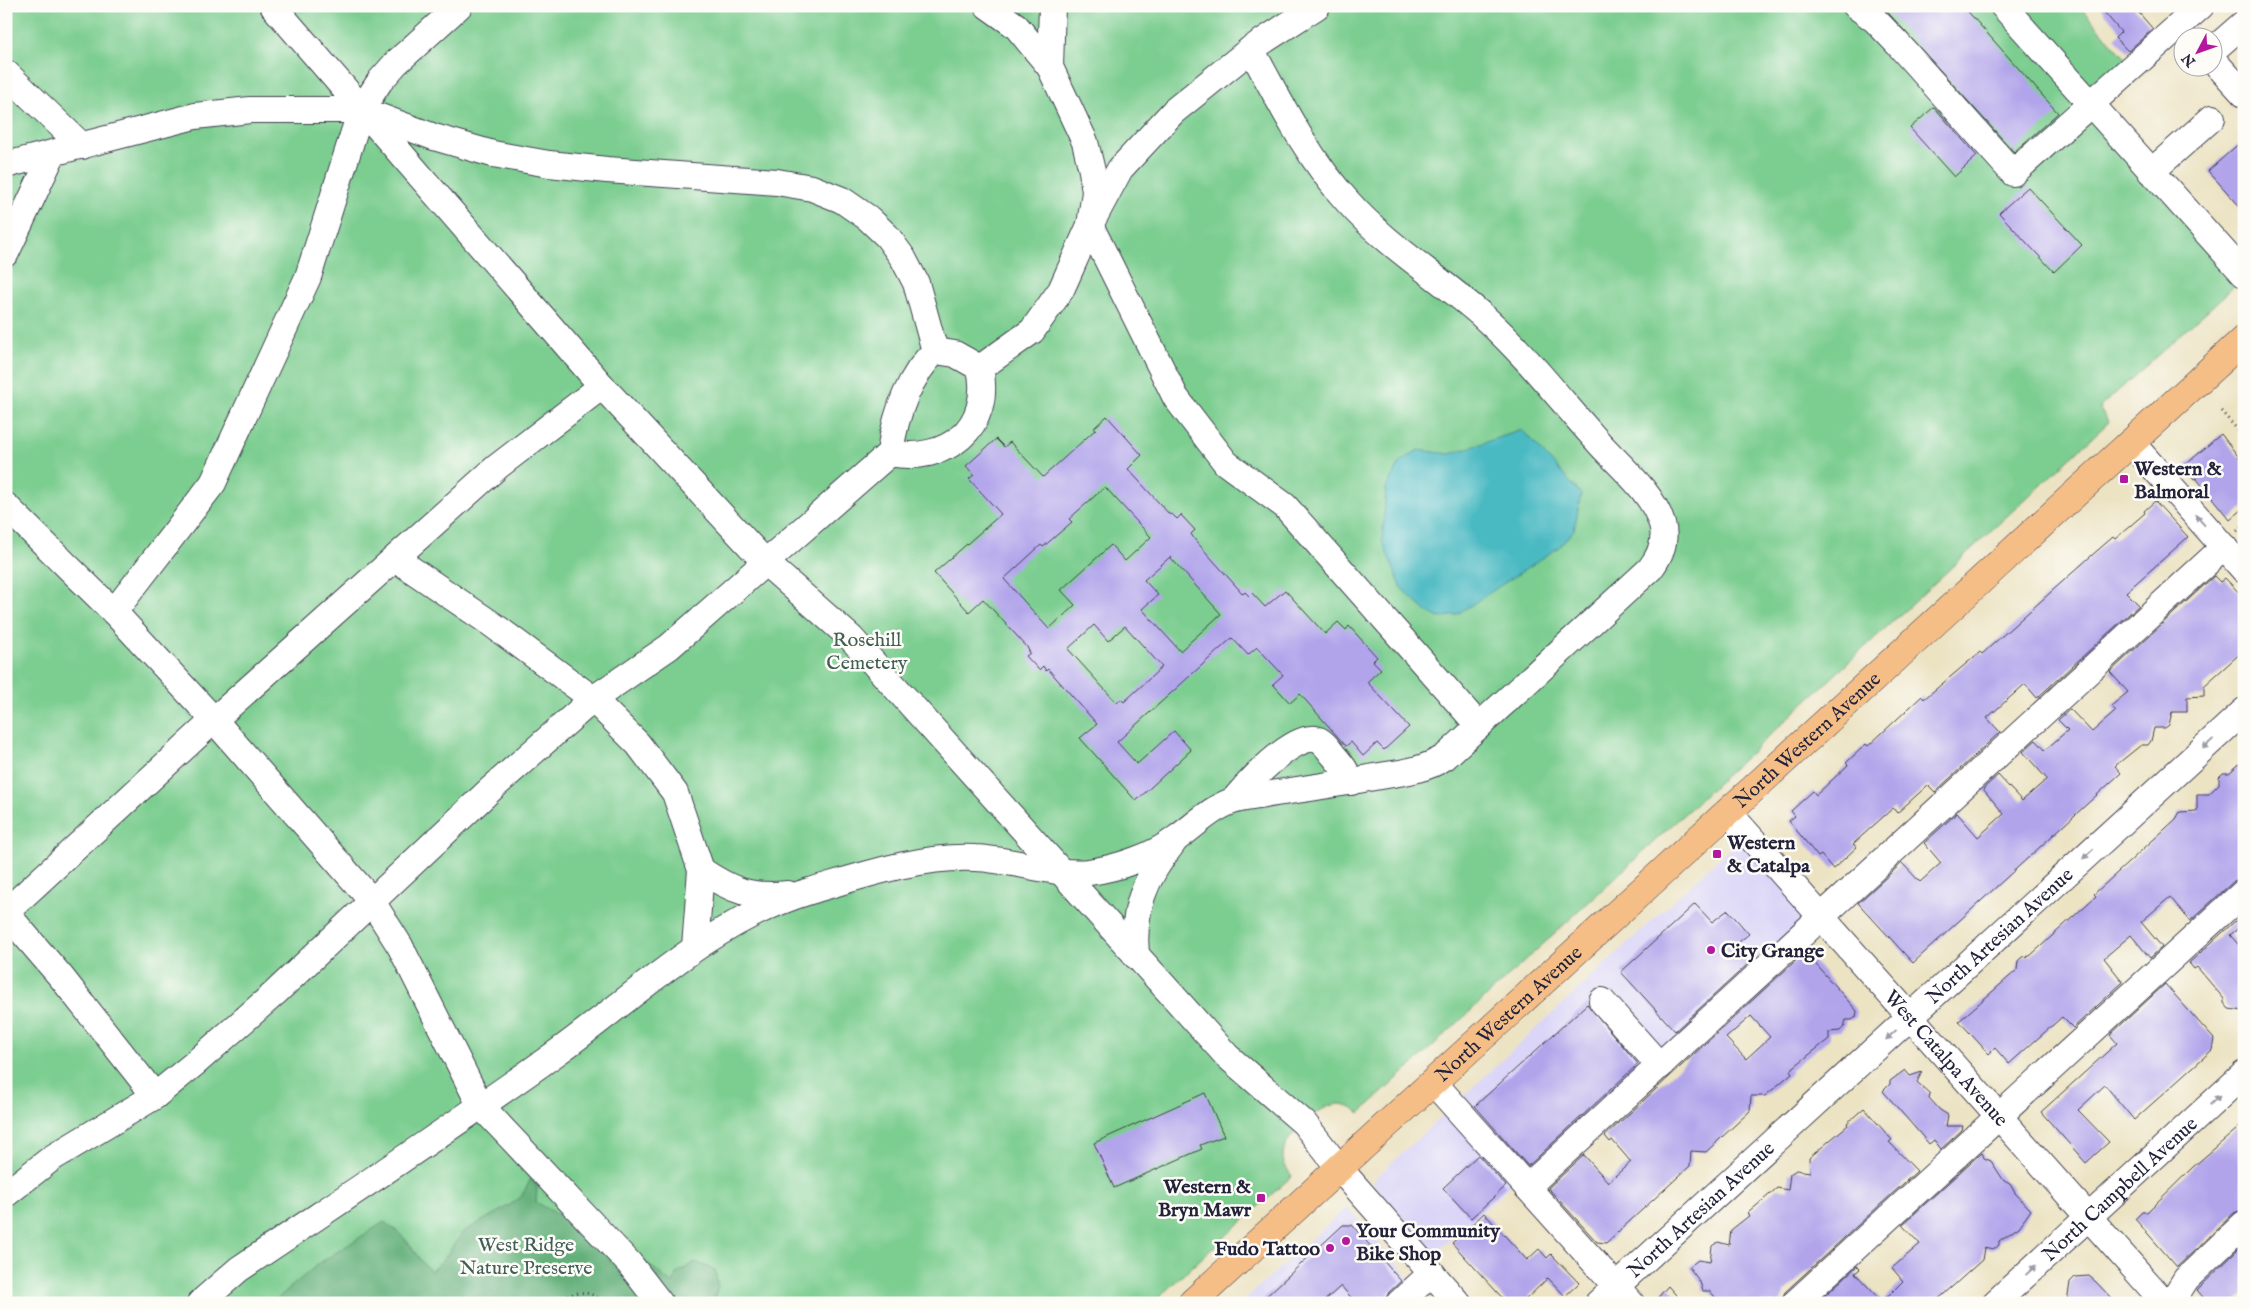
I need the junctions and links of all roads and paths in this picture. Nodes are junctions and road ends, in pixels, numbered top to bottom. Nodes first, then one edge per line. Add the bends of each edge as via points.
1 (273, 6) edge
2 (459, 6) edge
3 (988, 6) edge
4 (1052, 6) edge
5 (1317, 6) edge
6 (1856, 6) edge
7 (2003, 6) edge
8 (2201, 6) edge
9 (2240, 33) edge
10 (2222, 45) edge
11 (1251, 49) junction
12 (1050, 67) junction
13 (2222, 71) edge
14 (6, 73) edge
15 (2244, 94) edge
16 (2090, 105) junction
17 (361, 110) junction
18 (2212, 118) dead end
19 (82, 146) junction
20 (53, 154) junction
21 (6, 165) edge
22 (2151, 172) junction
23 (1090, 225) junction
24 (6, 253) edge
25 (2244, 274) edge
26 (2244, 339) edge
27 (934, 351) junction
28 (980, 368) junction
29 (602, 386) junction
30 (2221, 411) dead end
31 (2244, 437) edge
32 (2131, 442) junction
33 (890, 452) junction
34 (7, 509) edge
35 (2224, 547) junction
36 (396, 559) junction
37 (766, 563) junction
38 (2244, 570) edge
39 (114, 612) junction
40 (593, 699) junction
41 (2244, 711) edge
42 (214, 720) junction
43 (1479, 726) junction
44 (1351, 782) junction
45 (1234, 800) junction
46 (1728, 812) junction
47 (1175, 841) junction
48 (700, 870) junction
49 (1064, 872) junction
50 (806, 892) junction
51 (2244, 892) edge
52 (371, 900) junction
53 (6, 912) edge
54 (1822, 918) junction
55 (695, 947) junction
56 (1136, 956) junction
57 (1602, 1001) dead end
58 (1910, 1017) junction
59 (1660, 1066) junction
60 (2244, 1074) edge
61 (1433, 1082) junction
62 (154, 1096) junction
63 (480, 1105) junction
64 (1999, 1116) junction
65 (1339, 1168) junction
66 (1527, 1187) junction
67 (6, 1194) edge
68 (2089, 1216) junction
69 (2244, 1224) edge
70 (1432, 1273) junction
71 (1615, 1297) edge
72 (200, 1303) edge
73 (560, 1303) edge
74 (607, 1303) edge
75 (660, 1303) edge
76 (1192, 1303) edge
77 (1399, 1303) edge
78 (1458, 1303) edge
79 (1795, 1303) edge
80 (1995, 1303) edge
81 (2165, 1303) edge
82 (2171, 1303) edge

1 - 17 street
2 - 17 street via 396,63
3 - 12 street via 1016,26
4 - 12 street
5 - 11 street
6 - 16 street via 1898,44 2014,173
7 - 16 street
8 - 16 street
9 - 10 street
11 - 23 street via 1174,111 1120,169
11 - 43 street via 1300,138 1348,202 1403,254 1510,341 1646,494 1663,525 1660,555 1650,569
12 - 23 street via 1084,142 1092,171 1095,192
13 - 15 street
14 - 19 street
16 - 22 street
17 - 19 street via 250,110 195,116
17 - 27 street via 434,137 521,159 607,170 777,182 812,188 842,200 868,218 903,258 916,283
17 - 29 street
17 - 39 street via 308,277 213,483
18 - 22 street
19 - 20 street
20 - 21 street
20 - 24 street
22 - 25 street
23 - 28 street via 1061,290 1032,331
23 - 43 street via 1176,398 1226,463 1285,506
26 - 32 main road, North Western Avenue
27 - 28 street via 955,354
27 - 33 street via 914,378 896,421
28 - 33 street via 984,397 974,424 934,453
29 - 36 street via 497,467
29 - 37 street
30 - 31 path
35 -> 32 street
32 - 46 main road, North Western Avenue
33 - 37 street
34 - 39 street
35 - 38 street
35 - 54 street
36 - 40 street
36 - 42 street
37 - 40 street via 669,647
37 - 49 street via 851,638
39 - 42 street
40 - 48 street via 638,744 675,793
40 - 52 street
41 -> 58 street, North Artesian Avenue
42 - 52 street
42 - 53 street
43 - 44 street via 1433,765
44 - 45 street
44 - 45 street via 1345,769 1325,745 1319,740 1306,739 1260,772
45 - 47 street via 1205,816
46 - 54 street, West Catalpa Avenue
46 - 61 main road, North Western Avenue
47 - 49 street via 1148,855 1108,868
47 - 56 street via 1158,862 1139,902 1134,935
48 - 50 street via 745,894 765,896
48 - 55 street
49 - 50 street via 1019,862 973,858 927,860
49 - 56 street
50 - 55 street via 741,920
51 - 64 street
52 - 62 street via 274,992
52 - 63 street via 400,946
53 - 62 street
54 - 58 street, West Catalpa Avenue
54 - 59 street
55 - 63 street via 558,1052
56 - 65 street via 1227,1056 1304,1123
57 - 59 street
58 - 64 street, West Catalpa Avenue
58 -> 71 street, North Artesian Avenue
59 - 66 street
68 -> 60 street, North Campbell Avenue
61 - 65 main road, North Western Avenue
61 - 66 street
62 - 67 street via 52,1158
63 - 72 street via 239,1269
63 - 75 street via 629,1262
64 - 68 street, West Catalpa Avenue
64 - 79 street
65 - 70 street
65 - 76 main road, North Western Avenue
66 - 71 street
80 -> 68 street, North Campbell Avenue
68 - 81 street, West Catalpa Avenue
69 - 82 street via 2186,1279
70 - 77 street
70 - 78 street
73 - 74 path via 572,1294 580,1293 594,1294

